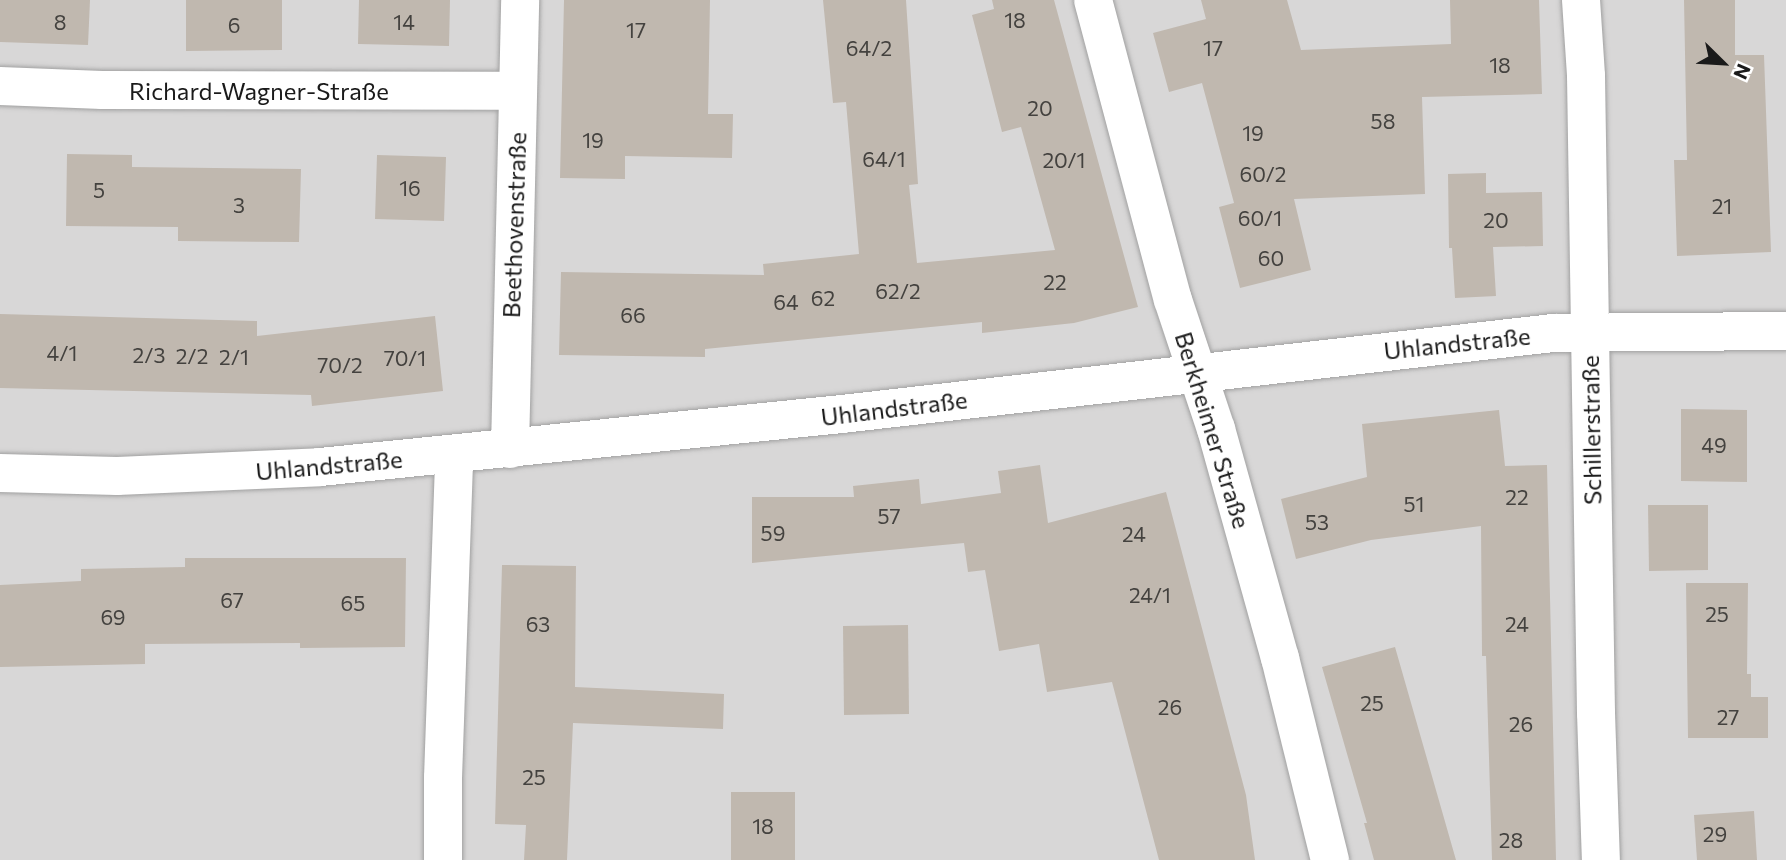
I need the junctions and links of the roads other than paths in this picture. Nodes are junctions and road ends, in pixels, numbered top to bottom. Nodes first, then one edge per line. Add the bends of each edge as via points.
1 (520, 0) edge
2 (1093, 0) edge
3 (1581, 0) edge
4 (0, 86) edge
5 (517, 91) junction
6 (1590, 330) junction
7 (1786, 331) edge
8 (1197, 372) junction
9 (510, 449) junction
10 (454, 455) junction
11 (0, 473) edge
12 (443, 860) edge
13 (1330, 860) edge
14 (1601, 860) edge

1 - 5 street, Beethovenstraße
2 - 8 street, Berkheimer Straße via 1173,300
3 - 6 street, Schillerstraße
4 - 5 street, Richard-Wagner-Straße
5 - 9 street, Beethovenstraße
6 - 7 street, Uhlandstraße
6 - 8 street, Uhlandstraße
6 - 14 street, Schillerstraße
8 - 9 street, Uhlandstraße
8 - 13 street, Berkheimer Straße via 1280,658
9 - 10 street, Uhlandstraße
10 - 11 street, Uhlandstraße via 186,475
10 - 12 street

